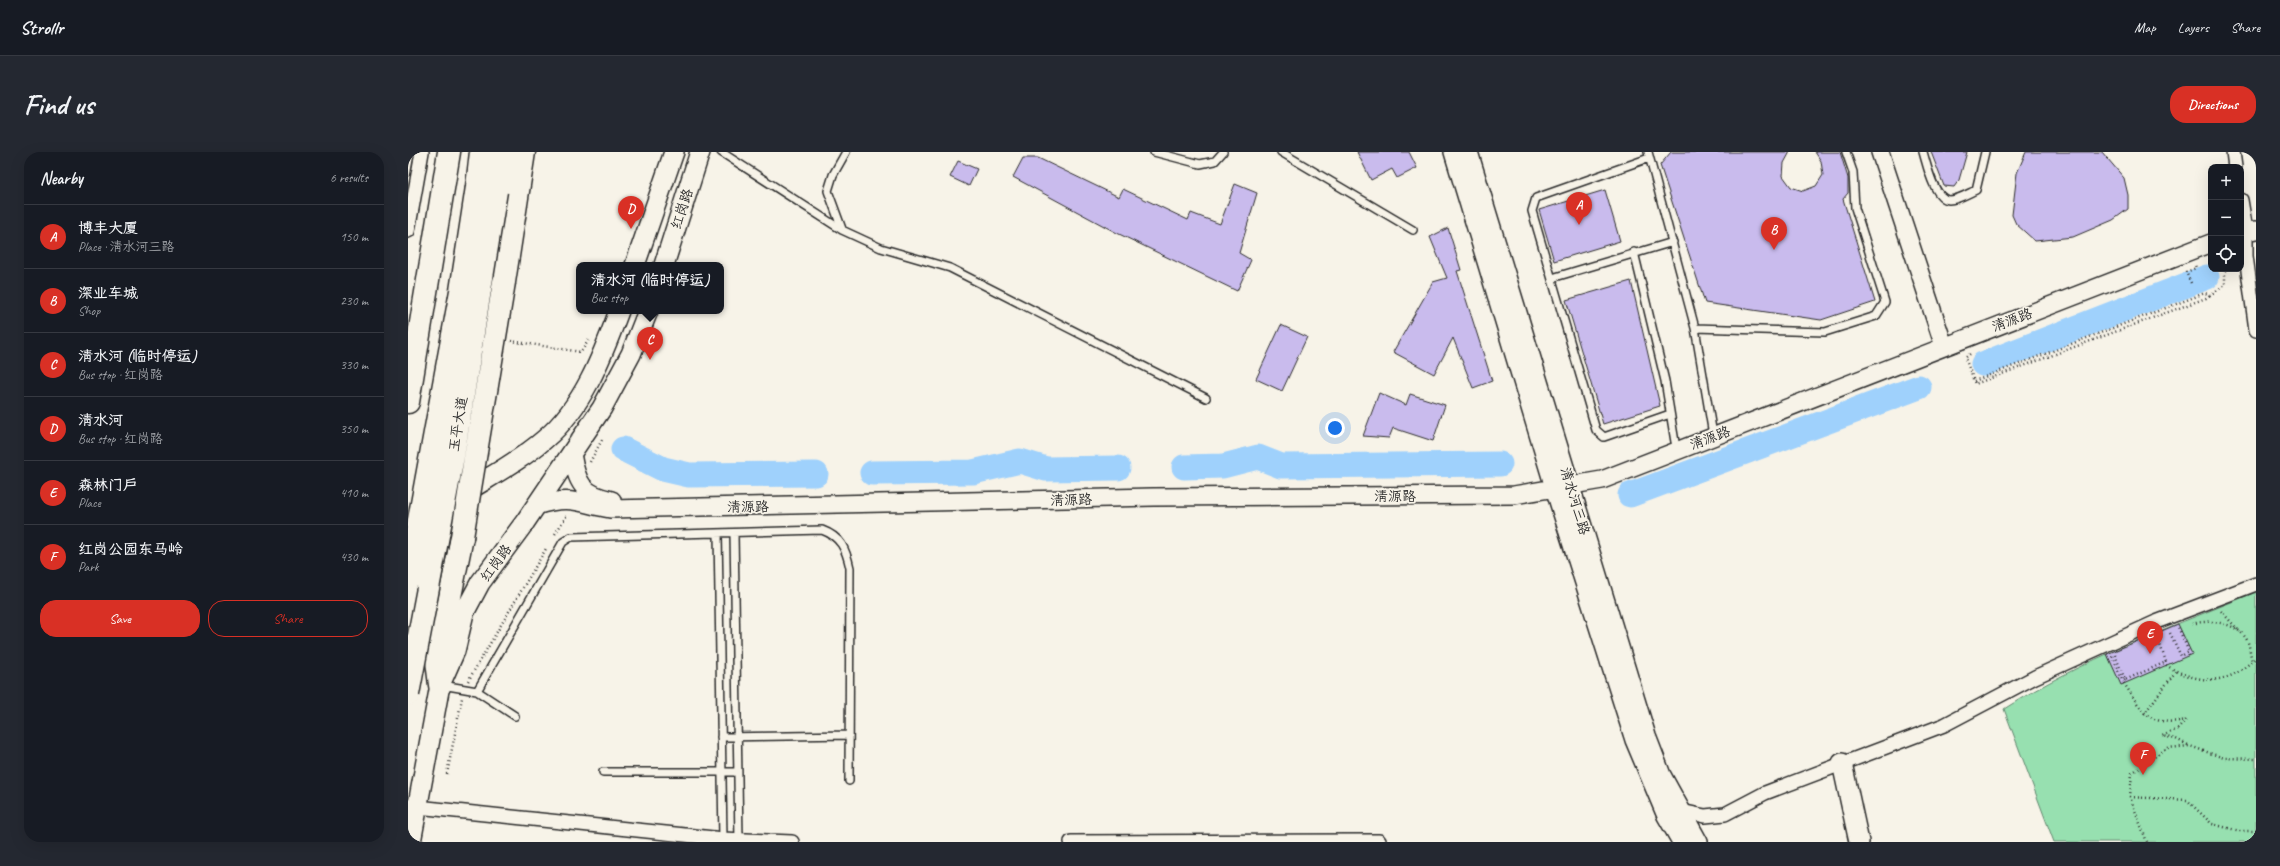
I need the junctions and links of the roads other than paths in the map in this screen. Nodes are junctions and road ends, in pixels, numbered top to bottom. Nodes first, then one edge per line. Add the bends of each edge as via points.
1 (422, 152) edge
2 (449, 152) edge
3 (481, 152) edge
4 (502, 152) edge
5 (524, 152) edge
6 (674, 152) edge
7 (700, 152) edge
8 (721, 152) edge
9 (846, 152) edge
10 (1154, 152) edge
11 (1223, 152) edge
12 (1280, 152) edge
13 (1453, 152) edge
14 (1469, 152) edge
15 (1846, 152) edge
16 (1880, 152) edge
17 (1923, 152) edge
18 (1985, 152) edge
19 (2233, 152) edge
20 (1648, 155) edge
21 (2235, 164) edge
22 (486, 189) junction
23 (2244, 212) edge
24 (409, 223) edge
25 (2248, 227) edge
26 (842, 230) junction
27 (1413, 230) dead end
28 (2208, 237) edge
29 (1673, 242) junction
30 (2208, 244) edge
31 (1634, 252) junction
32 (636, 262) edge
33 (665, 262) edge
34 (1552, 278) junction
35 (618, 314) edge
36 (647, 314) edge
37 (1695, 328) junction
38 (2256, 330) edge
39 (1943, 343) junction
40 (1206, 398) dead end
41 (408, 402) edge
42 (1670, 414) junction
43 (1712, 428) junction
44 (1675, 442) junction
45 (572, 454) junction
46 (1561, 483) junction
47 (536, 506) junction
48 (718, 533) junction
49 (734, 533) junction
50 (408, 544) edge
51 (408, 580) edge
52 (2256, 584) edge
53 (440, 685) junction
54 (477, 691) junction
55 (408, 694) edge
56 (515, 716) dead end
57 (849, 735) junction
58 (737, 736) junction
59 (721, 737) junction
60 (1842, 763) junction
61 (603, 772) dead end
62 (722, 772) junction
63 (738, 772) junction
64 (849, 781) dead end
65 (413, 806) edge
66 (1673, 813) junction
67 (723, 839) junction
68 (739, 840) junction
69 (1679, 840) edge
70 (1379, 841) dead end
71 (411, 842) edge
72 (792, 842) edge
73 (1071, 842) edge
74 (1699, 842) edge
75 (1859, 842) edge

1 - 24 street
2 - 41 highway
3 - 22 highway, 玉平大道
4 - 22 highway, 玉平大道
5 - 53 highway, bridge via 462,536 437,661
6 - 32 main road, 红岗路
7 - 33 main road, 红岗路
8 - 26 lane
9 - 26 lane via 833,175 828,191
10 - 11 lane via 1200,164 1214,161
12 - 27 lane
13 - 46 street, 清水河三路
14 - 46 street, 清水河三路
15 - 37 lane via 1853,172 1855,208 1885,302 1876,316 1825,332
16 - 39 street
17 - 18 lane via 1934,186 1941,197 1950,200 1976,190
19 - 21 street
20 - 29 lane
20 - 34 lane via 1536,198 1532,211
22 - 51 highway, 玉平大道, bridge via 461,290
22 - 55 highway, 玉平大道, bridge via 453,456
23 - 25 street
25 - 38 street via 2246,256
26 - 40 lane via 881,248 950,268
28 - 39 street, 清源路
29 - 31 lane
29 - 37 lane
30 - 39 street, 清源路
31 - 34 lane
31 - 42 lane via 1659,354
34 - 42 lane via 1596,430 1604,437
35 - 50 main road via 591,379 557,428 535,447 439,510
36 - 45 main road, 红岗路 via 615,386
37 - 43 lane
39 - 43 street, 清源路
39 - 46 street, 清源路 via 1602,480
42 - 44 lane
43 - 44 street, 清源路
44 - 46 street, 清源路
45 - 46 street, 清源路 via 577,478 594,496 613,501 1153,489 1513,487
45 - 47 main road, 红岗路
46 - 47 street, 清源路 via 1514,495 1153,497 610,509 570,499 554,500
46 - 66 street, 清水河三路 via 1634,740
47 - 53 main road, 红岗路 via 471,598
48 - 49 lane
48 - 54 lane via 571,537 563,542
48 - 59 lane
49 - 57 lane via 822,530 833,534 841,542 847,553 850,568
49 - 58 lane
52 - 60 street via 2156,622 2035,677 1944,725
53 - 54 lane
53 - 65 main road, 红岗路
54 - 56 lane
57 - 58 lane
57 - 64 lane
58 - 59 lane
58 - 63 lane
59 - 62 lane
60 - 66 street via 1765,793 1725,814 1705,816
60 - 75 main road
61 - 62 lane
62 - 63 lane
62 - 67 lane
63 - 68 lane
65 - 67 street
65 - 71 main road, 红岗路
66 - 69 street, 清水河三路
66 - 74 street, 清水河三路
67 - 68 street
68 - 72 street
70 - 73 street

